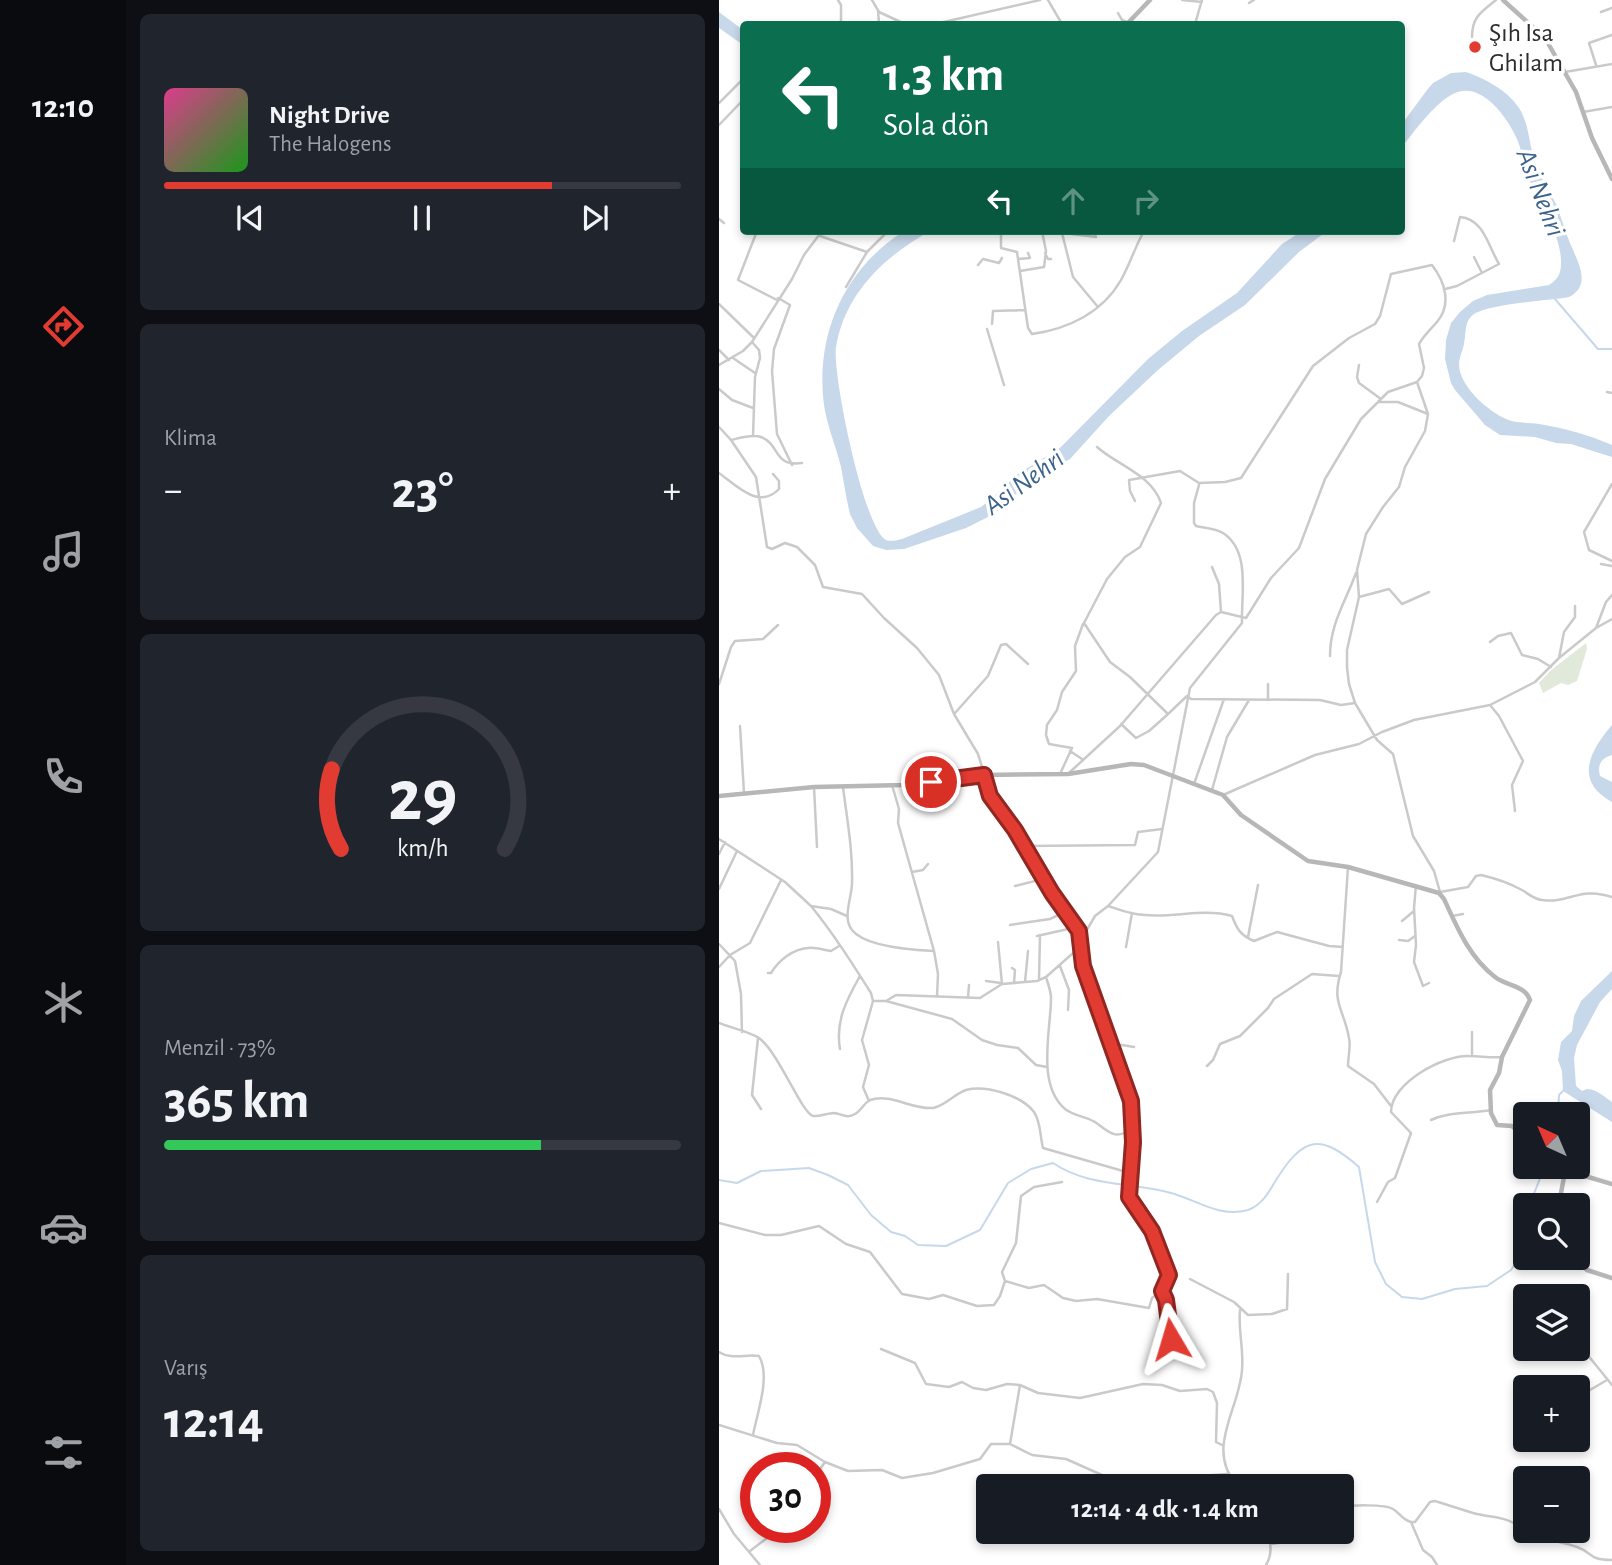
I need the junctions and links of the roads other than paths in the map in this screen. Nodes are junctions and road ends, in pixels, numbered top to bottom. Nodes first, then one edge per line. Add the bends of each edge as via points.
1 (838, 0) edge
2 (872, 0) edge
3 (1040, 0) edge
4 (1048, 0) edge
5 (1150, 0) edge
6 (1182, 0) edge
7 (1254, 0) edge
8 (1496, 0) edge
9 (1503, 0) edge
10 (1202, 1) edge
11 (1249, 3) dead end
12 (1612, 8) edge
13 (878, 10) junction
14 (1602, 12) dead end
15 (1118, 13) dead end
16 (841, 21) edge
17 (879, 21) edge
18 (899, 21) edge
19 (948, 21) edge
20 (1060, 21) edge
21 (1124, 21) edge
22 (1131, 21) edge
23 (1196, 21) edge
24 (1612, 35) edge
25 (1471, 37) dead end
26 (1612, 64) edge
27 (1596, 65) junction
28 (1565, 72) junction
29 (740, 82) edge
30 (719, 94) edge
31 (724, 98) junction
32 (719, 103) edge
33 (740, 103) edge
34 (1610, 108) edge
35 (1583, 112) junction
36 (1612, 113) edge
37 (719, 125) edge
38 (1603, 162) junction
39 (1612, 162) edge
40 (1612, 180) edge
41 (719, 219) edge
42 (724, 223) dead end
43 (755, 235) edge
44 (884, 235) edge
45 (1001, 235) edge
46 (1042, 235) edge
47 (1063, 235) edge
48 (1079, 235) edge
49 (1095, 235) edge
50 (1142, 235) edge
51 (820, 236) joint
52 (1454, 242) dead end
53 (1052, 250) dead end
54 (867, 252) junction
55 (1045, 252) junction
56 (1028, 253) dead end
57 (1474, 257) dead end
58 (1002, 258) dead end
59 (1018, 259) junction
60 (1051, 259) dead end
61 (978, 265) dead end
62 (1020, 271) junction
63 (1481, 271) junction
64 (1118, 275) dead end
65 (1122, 278) junction
66 (846, 287) dead end
67 (1445, 289) junction
68 (778, 299) junction
69 (719, 304) edge
70 (1099, 307) junction
71 (1025, 310) junction
72 (992, 324) dead end
73 (987, 329) dead end
74 (753, 340) junction
75 (719, 350) edge
76 (731, 359) junction
77 (719, 365) edge
78 (1359, 365) dead end
79 (755, 373) junction
80 (1417, 382) junction
81 (1004, 385) dead end
82 (719, 389) edge
83 (1379, 400) junction
84 (753, 408) junction
85 (1428, 414) junction
86 (719, 427) edge
87 (753, 436) junction
88 (731, 440) junction
89 (1097, 447) dead end
90 (802, 463) dead end
91 (792, 465) junction
92 (719, 474) edge
93 (773, 474) dead end
94 (1141, 477) junction
95 (1199, 483) junction
96 (1612, 484) edge
97 (760, 499) junction
98 (1134, 501) dead end
99 (1612, 561) edge
100 (1601, 564) dead end
101 (1212, 566) dead end
102 (1612, 566) edge
103 (1357, 570) junction
104 (1428, 592) dead end
105 (1612, 595) edge
106 (1359, 597) junction
107 (1575, 606) dead end
108 (1221, 612) junction
109 (1242, 618) junction
110 (1612, 619) edge
111 (1084, 623) junction
112 (779, 625) dead end
113 (1596, 628) junction
114 (1490, 642) dead end
115 (1330, 656) dead end
116 (1559, 658) junction
117 (1028, 664) dead end
118 (1551, 667) junction
119 (719, 684) edge
120 (1269, 684) dead end
121 (1148, 696) junction
122 (1187, 696) junction
123 (1224, 699) junction
124 (1250, 699) junction
125 (1268, 699) junction
126 (1355, 703) junction
127 (1490, 705) junction
128 (954, 714) junction
129 (1168, 714) junction
130 (1121, 724) junction
131 (740, 726) dead end
132 (1374, 735) junction
133 (1070, 751) junction
134 (1083, 760) junction
135 (1070, 772) junction
136 (1060, 774) junction
137 (984, 775) junction
138 (1172, 776) junction
139 (1194, 784) junction
140 (892, 785) junction
141 (842, 786) junction
142 (814, 787) junction
143 (1212, 790) junction
144 (744, 793) junction
145 (719, 796) edge
146 (1223, 796) junction
147 (1515, 811) dead end
148 (1162, 828) junction
149 (719, 839) edge
150 (725, 842) junction
151 (1024, 845) junction
152 (817, 847) dead end
153 (738, 850) junction
154 (719, 854) edge
155 (928, 864) dead end
156 (1348, 867) junction
157 (912, 872) junction
158 (1044, 879) junction
159 (781, 880) junction
160 (1258, 885) dead end
161 (1416, 885) junction
162 (1015, 886) dead end
163 (719, 889) edge
164 (1439, 892) junction
165 (1612, 897) edge
166 (811, 906) junction
167 (1107, 906) junction
168 (1067, 911) junction
169 (1414, 911) junction
170 (1132, 913) junction
171 (1463, 914) dead end
172 (847, 916) junction
173 (1452, 916) junction
174 (1402, 921) dead end
175 (1010, 925) dead end
176 (1077, 927) junction
177 (1415, 936) junction
178 (1248, 938) junction
179 (1399, 940) dead end
180 (998, 942) dead end
181 (1081, 943) junction
182 (719, 944) edge
183 (839, 946) junction
184 (1126, 947) dead end
185 (1343, 947) junction
186 (934, 951) junction
187 (1028, 951) dead end
188 (730, 955) junction
189 (719, 967) edge
190 (1060, 967) junction
191 (1012, 968) dead end
192 (768, 973) dead end
193 (860, 976) junction
194 (1340, 976) junction
195 (1046, 977) junction
196 (1039, 980) junction
197 (986, 981) dead end
198 (1025, 982) junction
199 (1002, 983) junction
200 (1014, 983) junction
201 (1429, 983) dead end
202 (969, 985) dead end
203 (937, 996) junction
204 (968, 998) junction
205 (873, 1001) junction
206 (886, 1001) junction
207 (1068, 1010) dead end
208 (719, 1023) edge
209 (742, 1032) junction
210 (1473, 1032) dead end
211 (758, 1038) junction
212 (1110, 1043) junction
213 (1134, 1047) dead end
214 (840, 1049) dead end
215 (1472, 1056) junction
216 (1502, 1057) junction
217 (1207, 1066) dead end
218 (1047, 1067) junction
219 (869, 1101) junction
220 (1391, 1106) junction
221 (761, 1109) dead end
222 (1491, 1110) junction
223 (1431, 1120) dead end
224 (1513, 1127) edge
225 (1133, 1129) junction
226 (1130, 1175) junction
227 (1591, 1179) edge
228 (1062, 1182) dead end
229 (1612, 1184) edge
230 (1377, 1202) dead end
231 (1143, 1217) joint
232 (719, 1223) edge
233 (1587, 1270) edge
234 (1288, 1273) dead end
235 (1612, 1278) edge
236 (1190, 1279) dead end
237 (1005, 1280) junction
238 (1162, 1291) junction
239 (1240, 1310) junction
240 (1171, 1339) dead end
241 (881, 1349) dead end
242 (719, 1352) edge
243 (1590, 1358) edge
244 (1607, 1380) junction
245 (1020, 1385) junction
246 (1612, 1385) edge
247 (1590, 1390) edge
248 (719, 1425) edge
249 (753, 1435) junction
250 (1010, 1444) junction
251 (1222, 1445) junction
252 (809, 1452) edge
253 (831, 1464) edge
254 (1100, 1474) edge
255 (1227, 1474) edge
256 (1354, 1506) edge
257 (719, 1509) edge
258 (1513, 1521) edge
259 (1411, 1522) junction
260 (760, 1543) edge
261 (1560, 1543) edge
262 (1271, 1544) edge
263 (749, 1551) junction
264 (1612, 1560) edge
265 (760, 1565) edge
266 (1266, 1565) edge
267 (1437, 1565) edge

1 - 16 street
2 - 13 street
3 - 19 street
4 - 20 street
5 - 22 street
6 - 10 street
7 - 11 street
8 - 25 street via 1476,15
9 - 28 street via 1543,35
10 - 23 street
12 - 14 street
13 - 17 street
13 - 18 street
15 - 21 street
24 - 27 street via 1589,43
26 - 27 street
27 - 28 street
28 - 35 street
29 - 31 street
30 - 31 street
31 - 32 street
33 - 37 street
34 - 35 street
34 - 36 street
35 - 38 street
38 - 39 street
38 - 40 street
41 - 42 street
43 - 68 street via 739,284
44 - 54 street
45 - 59 street via 1001,248 1016,250
46 - 55 street
47 - 70 street via 1074,276
48 - 49 street
50 - 65 street
51 - 54 street
51 - 68 street
52 - 63 street via 1460,217 1480,227 1499,264
53 - 55 street
54 - 66 street
55 - 60 street
55 - 62 street via 1044,268
56 - 59 street via 1030,258
57 - 63 street
58 - 61 street via 999,263 983,260
59 - 62 street
62 - 71 street
63 - 67 street
64 - 65 street
65 - 70 street
67 - 80 street via 1444,310 1419,344 1424,368
67 - 95 street via 1432,265 1391,274 1375,324 1313,366 1241,478
68 - 74 street
68 - 91 street via 790,305 772,360 773,398 777,434
69 - 74 street
70 - 71 street via 1058,330 1032,334
71 - 72 street via 993,311
73 - 81 street
74 - 76 street
74 - 79 street via 760,354
75 - 76 street
76 - 77 street
76 - 79 street
78 - 83 street via 1359,383
79 - 84 street
80 - 83 street via 1394,388
80 - 85 street
82 - 84 street
83 - 85 street via 1398,401
83 - 109 street via 1361,419 1325,479 1299,548
84 - 87 street
85 - 103 street via 1399,487 1366,534
86 - 88 street
87 - 88 street
87 - 91 street via 763,438 781,460
88 - 97 street via 753,470
89 - 94 street
90 - 91 street
92 - 97 street
93 - 97 street via 779,489
94 - 95 street via 1180,471
94 - 98 street via 1130,480
94 - 111 street via 1161,500 1160,510 1140,547 1124,557 1107,579
95 - 109 street via 1192,517 1196,526 1222,533 1239,553
96 - 99 street via 1584,532 1589,550
97 - 128 street via 767,547 793,544 815,565 825,588 853,591 867,598 939,675
100 - 102 street
101 - 108 street
103 - 106 street
103 - 115 street via 1331,632
104 - 106 street via 1402,604 1389,589
105 - 113 street
106 - 126 street via 1347,650
107 - 116 street
108 - 109 street
108 - 121 street
109 - 122 street
110 - 113 street
111 - 121 street via 1110,662
111 - 133 street via 1075,646 1076,671 1047,725 1049,744 1072,748
112 - 119 street via 763,639 735,641
113 - 116 street
114 - 118 street via 1511,633 1522,655
116 - 118 street
117 - 128 street via 1006,644 1001,645 988,676
118 - 127 street via 1536,682
120 - 125 street
121 - 129 street
121 - 130 street
122 - 123 street
122 - 129 street
122 - 138 street
123 - 124 street
123 - 139 street
124 - 125 street
124 - 143 street via 1227,737
125 - 126 street
126 - 132 street
127 - 132 street via 1414,720
127 - 147 street via 1523,761 1512,785
128 - 137 street via 978,754
129 - 130 street via 1136,738
130 - 134 street
131 - 144 street
132 - 146 street
132 - 164 street via 1393,754 1413,836 1434,871
133 - 134 street
133 - 136 street
134 - 135 street
135 - 136 street
135 - 138 street via 1131,764
136 - 137 street
137 - 140 street
137 - 151 street via 990,796
138 - 139 street
138 - 148 street
139 - 143 street
140 - 141 street
140 - 157 street
141 - 142 street
141 - 172 street via 852,858
142 - 144 street
142 - 152 street
143 - 146 street
144 - 145 street
146 - 156 street via 1241,815 1308,861
148 - 151 street via 1138,832 1135,845
148 - 167 street via 1158,852
149 - 150 street
150 - 153 street
150 - 154 street
151 - 158 street
153 - 159 street
153 - 163 street
155 - 157 street
156 - 161 street
156 - 185 street
157 - 186 street
158 - 162 street
158 - 168 street
159 - 166 street
159 - 188 street via 750,943
160 - 178 street
161 - 164 street
161 - 169 street
164 - 165 street via 1468,887 1481,875 1542,901 1583,892
164 - 173 street
166 - 172 street
166 - 183 street
167 - 170 street
167 - 181 street via 1095,916
168 - 175 street via 1050,919
168 - 176 street
169 - 174 street
169 - 177 street
170 - 178 street via 1223,913 1232,916 1236,929
170 - 184 street
171 - 173 street
172 - 186 street via 851,930 866,940
173 - 216 street via 1471,953 1490,973 1528,995 1529,1006
176 - 181 street
176 - 196 street via 1038,936
177 - 179 street
177 - 201 street via 1414,962 1423,986
178 - 185 street via 1259,940 1277,932
180 - 199 street
181 - 190 street
181 - 212 street via 1083,966
182 - 188 street
183 - 192 street via 831,951 808,948 792,953
183 - 193 street
185 - 194 street
186 - 203 street
187 - 198 street
188 - 189 street
188 - 209 street via 741,994
190 - 195 street
190 - 207 street via 1069,990
191 - 200 street
193 - 205 street
193 - 214 street via 841,1010
194 - 217 street via 1312,974 1274,999 1250,1029 1219,1044
194 - 220 street via 1337,1000 1349,1040 1348,1066 1374,1084
195 - 196 street
195 - 218 street via 1051,996
196 - 198 street
197 - 199 street
198 - 200 street
199 - 200 street
199 - 204 street via 980,998
202 - 204 street
203 - 204 street
203 - 206 street via 896,995
205 - 206 street
205 - 219 street via 862,1040 869,1065 863,1087
206 - 218 street via 952,1019 982,1040 1018,1048 1036,1065
208 - 209 street
209 - 211 street
210 - 215 street
211 - 219 street via 775,1055 808,1113 845,1117
211 - 221 street via 752,1095
212 - 213 street
212 - 225 street via 1131,1101
215 - 216 street
215 - 220 street via 1424,1068
216 - 222 street via 1490,1090
218 - 225 street via 1054,1093 1066,1110 1113,1134
219 - 226 street via 885,1098 934,1108 966,1090 1004,1093 1033,1111 1043,1148
220 - 230 street via 1391,1112 1411,1133 1395,1178
222 - 223 street via 1443,1114
222 - 224 street via 1497,1125
225 - 226 street
226 - 231 street via 1129,1197
227 - 229 street
228 - 237 street via 1034,1187 1021,1196 1016,1243 1002,1272
231 - 238 street via 1169,1275
232 - 237 street via 765,1235 819,1226 846,1244 870,1252 902,1294 918,1298 944,1296 977,1306 994,1305
233 - 235 street
234 - 239 street via 1287,1309 1247,1315
236 - 239 street via 1234,1302
237 - 238 street via 1029,1288 1044,1285 1076,1301 1097,1299 1149,1308 1152,1298
238 - 240 street
239 - 251 street via 1241,1384
241 - 245 street via 915,1363 926,1384 949,1387 962,1382 986,1390
242 - 249 street via 762,1360 763,1382
243 - 244 street
244 - 246 street
244 - 247 street
245 - 250 street
245 - 251 street via 1038,1393 1080,1398 1143,1384 1180,1391 1207,1389 1217,1402 1215,1434
248 - 249 street
249 - 252 street
250 - 253 street via 991,1444 980,1459 902,1478 882,1470 848,1471
250 - 254 street via 1032,1455 1066,1459
251 - 255 street
256 - 259 street via 1388,1507
257 - 263 street
258 - 259 street via 1435,1501
259 - 267 street via 1423,1550
260 - 263 street
261 - 264 street via 1580,1548 1597,1560
262 - 266 street
263 - 265 street

